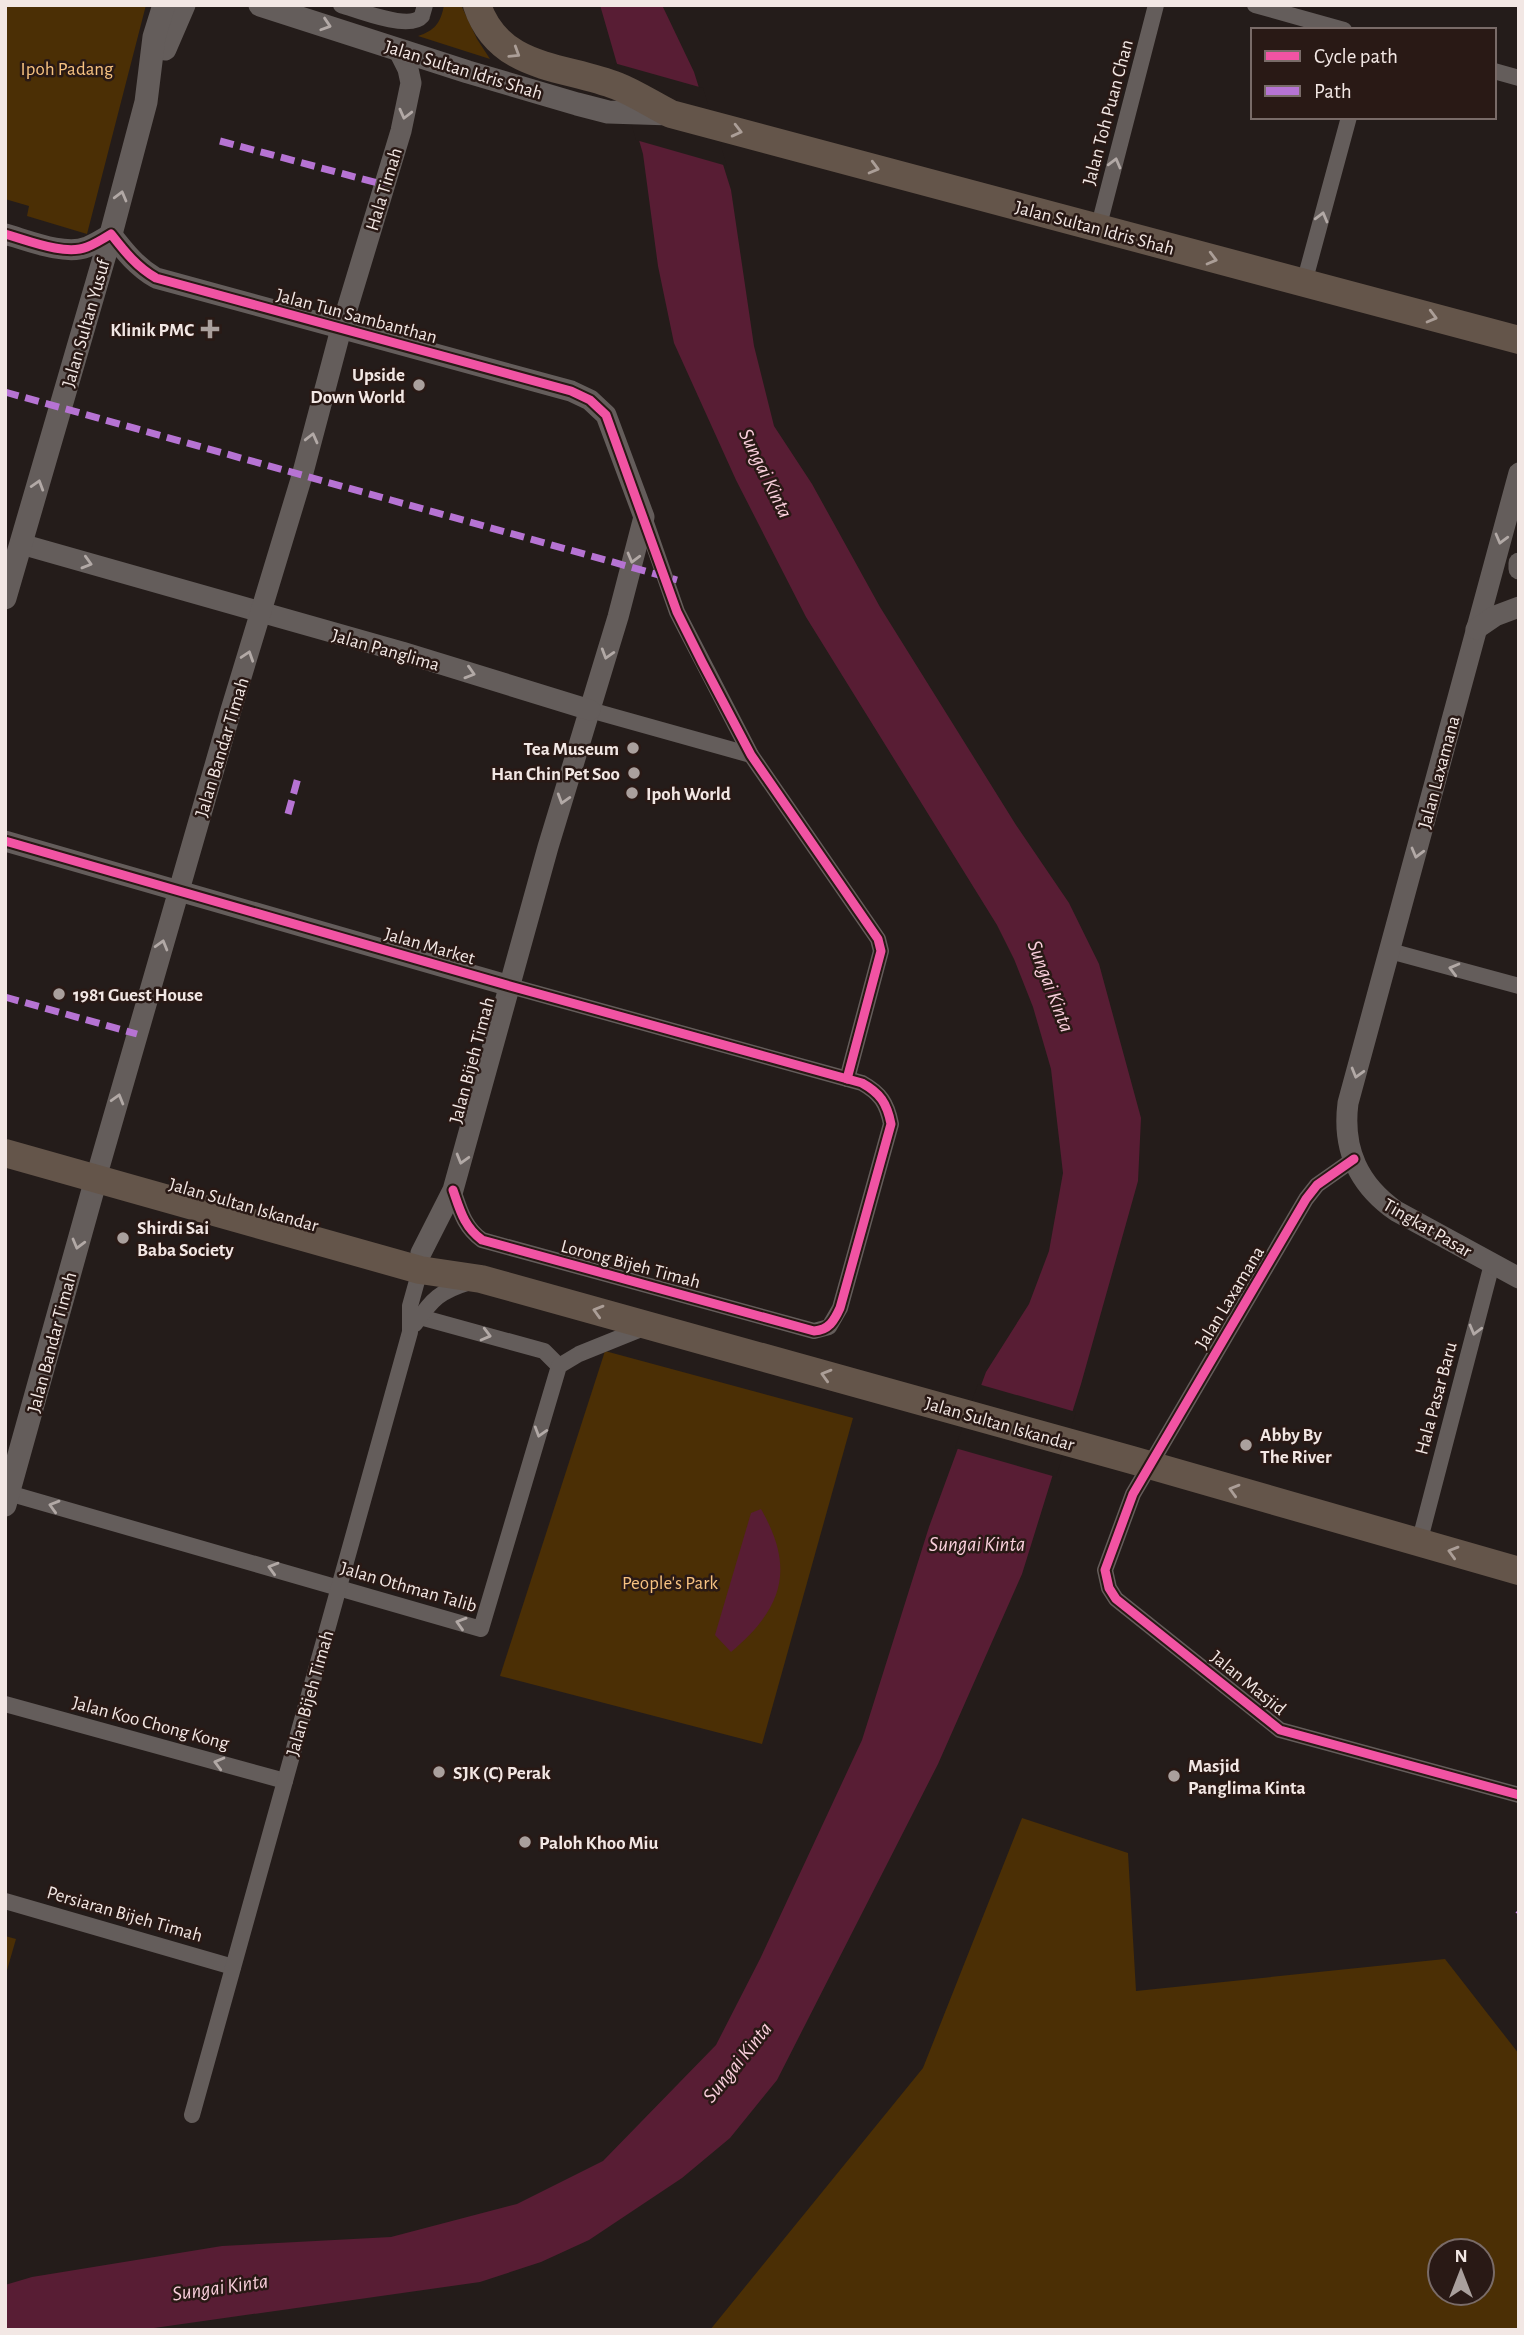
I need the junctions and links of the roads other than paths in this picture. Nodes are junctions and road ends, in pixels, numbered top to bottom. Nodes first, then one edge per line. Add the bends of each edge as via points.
1 (164, 5) edge
2 (184, 5) edge
3 (260, 5) edge
4 (341, 5) edge
5 (425, 5) edge
6 (477, 5) edge
7 (1156, 5) edge
8 (1255, 5) edge
9 (1338, 28) edge
10 (398, 49) junction
11 (1496, 72) edge
12 (1519, 78) edge
13 (146, 102) junction
14 (671, 114) junction
15 (1348, 119) edge
16 (1098, 229) junction
17 (5, 234) edge
18 (111, 234) junction
19 (1304, 283) junction
20 (341, 329) junction
21 (1519, 340) edge
22 (1519, 473) edge
23 (644, 517) junction
24 (13, 559) edge
25 (1519, 563) edge
26 (1519, 569) edge
27 (5, 598) edge
28 (1519, 607) edge
29 (262, 613) junction
30 (1476, 629) junction
31 (590, 710) junction
32 (751, 755) junction
33 (5, 841) edge
34 (178, 890) junction
35 (1390, 951) junction
36 (510, 986) junction
37 (1519, 986) edge
38 (847, 1079) junction
39 (5, 1137) edge
40 (5, 1153) edge
41 (1353, 1160) junction
42 (98, 1171) junction
43 (453, 1190) junction
44 (420, 1261) junction
45 (1492, 1264) junction
46 (1519, 1278) edge
47 (481, 1279) junction
48 (420, 1317) junction
49 (650, 1326) junction
50 (829, 1327) joint
51 (410, 1332) junction
52 (559, 1366) junction
53 (1141, 1463) junction
54 (6, 1497) edge
55 (1419, 1543) junction
56 (1519, 1571) edge
57 (339, 1587) junction
58 (5, 1704) edge
59 (285, 1781) junction
60 (1519, 1795) edge
61 (5, 1900) edge
62 (233, 1966) junction
63 (192, 2115) dead end

1 - 13 main road, Jalan Sultan Yusuf
2 - 13 main road
3 -> 10 main road, Jalan Sultan Idris Shah
4 - 5 street, Jalan Sultan Idris Shah via 414,22
6 -> 14 highway, Jalan Sultan Idris Shah via 501,44 520,57 617,86
16 -> 7 street, Jalan Toh Puan Chan
8 - 9 street
10 - 14 main road, Jalan Sultan Idris Shah via 608,112
10 -> 20 street, Hala Timah via 410,74 411,90
11 - 12 street
18 -> 13 main road, Jalan Sultan Yusuf
14 -> 16 highway, Jalan Sultan Idris Shah
19 -> 15 street
16 -> 19 highway, Jalan Sultan Idris Shah
17 - 18 street via 65,250 86,248
18 - 20 street, Jalan Tun Sambanthan via 156,278
24 -> 18 main road, Jalan Sultan Yusuf
19 -> 21 highway, Jalan Sultan Idris Shah
20 - 23 street, Jalan Tun Sambanthan via 590,400 606,415
29 -> 20 street, Jalan Bandar Timah
22 -> 30 street, Jalan Laxamana
23 -> 31 street, Jalan Bijeh Timah
23 - 32 street via 677,612
24 - 27 main road, Jalan Sultan Yusuf
24 -> 29 street, Jalan Panglima
25 - 26 street
28 - 30 street via 1495,615
29 -> 31 street, Jalan Panglima
34 -> 29 street, Jalan Bandar Timah
30 -> 35 street, Jalan Laxamana
31 - 32 street, Jalan Panglima
31 -> 36 street, Jalan Bijeh Timah
32 - 38 street via 878,939 881,951
33 - 34 street, Jalan Market
34 - 36 street, Jalan Market
42 -> 34 street, Jalan Bandar Timah
37 -> 35 street
35 -> 41 street, Jalan Laxamana via 1348,1103 1347,1141
36 - 38 street, Jalan Market
36 -> 43 street, Jalan Bijeh Timah
38 - 50 street, Jalan Market via 868,1086 884,1099 891,1124 840,1308
39 - 42 highway, Jalan Sultan Iskandar
40 - 42 highway, Jalan Sultan Iskandar
41 - 45 street, Tingkat Pasar via 1377,1198
41 - 53 street, Jalan Laxamana via 1317,1185 1306,1199
42 - 44 highway, Jalan Sultan Iskandar
42 -> 54 main road, Jalan Bandar Timah
43 - 44 street, Jalan Bijeh Timah
43 - 50 street, Lorong Bijeh Timah via 470,1232 482,1240 814,1331
44 - 47 highway, Jalan Sultan Iskandar
44 - 51 street, Jalan Bijeh Timah via 410,1306
45 - 46 street, Tingkat Pasar
45 -> 55 street, Hala Pasar Baru
47 - 48 street via 438,1295
49 -> 47 highway, Jalan Sultan Iskandar
48 - 51 street
48 -> 52 street via 544,1351
49 - 52 street
53 -> 49 highway, Jalan Sultan Iskandar
51 - 57 street, Jalan Bijeh Timah
52 -> 57 street, Jalan Othman Talib via 481,1629
55 -> 53 highway, Jalan Sultan Iskandar
53 - 60 street, Jalan Masjid via 1105,1570 1116,1599 1280,1730
57 -> 54 street, Jalan Othman Talib
56 -> 55 highway, Jalan Sultan Iskandar
57 - 59 street, Jalan Bijeh Timah
59 -> 58 street, Jalan Koo Chong Kong
59 - 62 street, Jalan Bijeh Timah
61 - 62 street, Persiaran Bijeh Timah
62 - 63 street, Jalan Bijeh Timah

